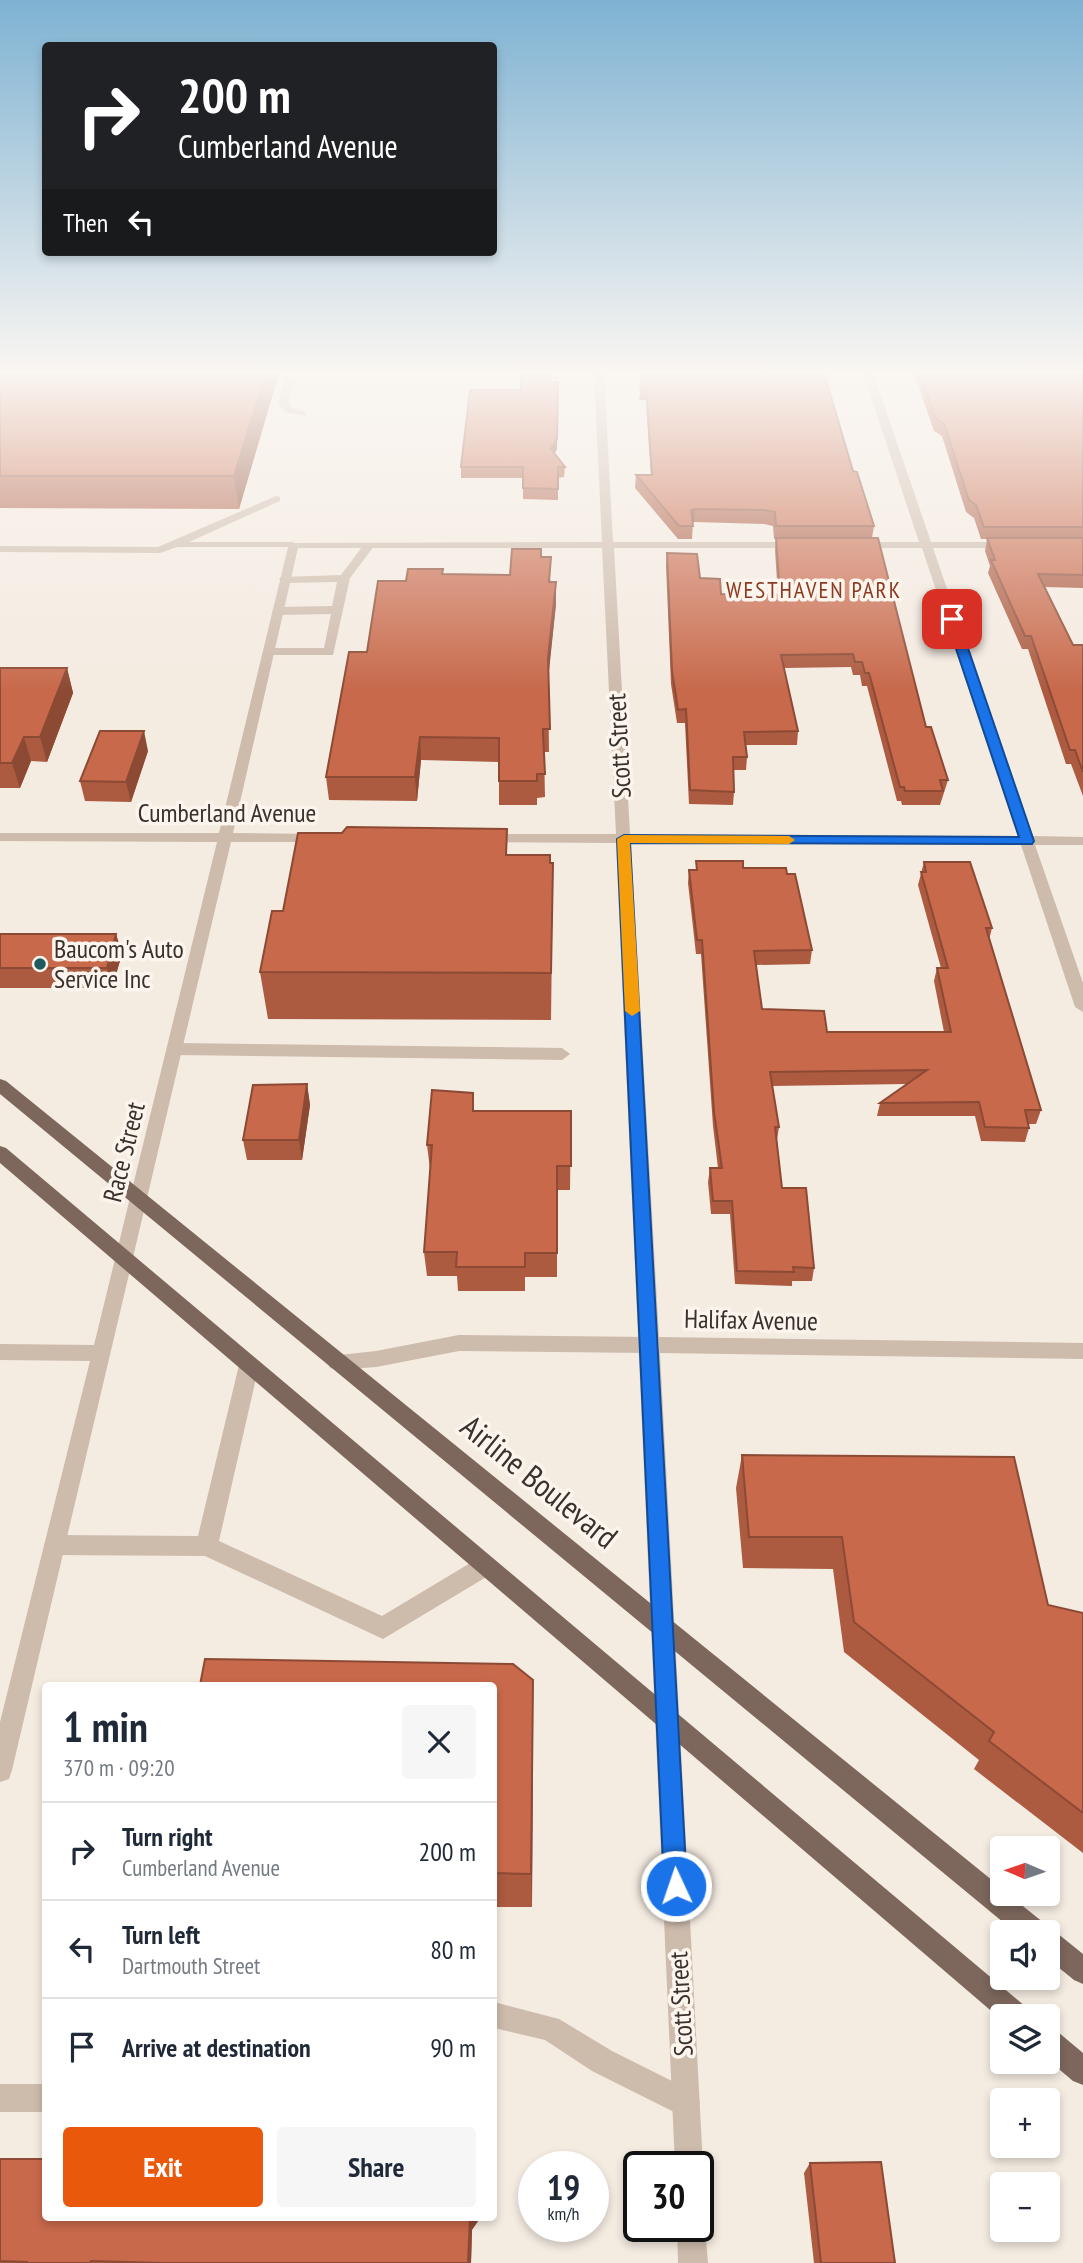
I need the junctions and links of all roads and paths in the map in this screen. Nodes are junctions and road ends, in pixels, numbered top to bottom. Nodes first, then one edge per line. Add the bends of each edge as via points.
1 (605, 479) edge
2 (904, 479) edge
3 (276, 499) dead end
4 (172, 545) junction
5 (293, 545) junction
6 (369, 545) junction
7 (608, 545) junction
8 (817, 545) edge
9 (844, 545) edge
10 (927, 545) junction
11 (1026, 545) edge
12 (0, 550) edge
13 (344, 578) junction
14 (285, 579) junction
15 (337, 610) junction
16 (278, 611) junction
17 (269, 652) junction
18 (0, 837) edge
19 (226, 837) junction
20 (336, 838) edge
21 (473, 838) edge
22 (624, 839) junction
23 (1027, 841) junction
24 (1083, 841) edge
25 (1083, 1007) edge
26 (176, 1049) junction
27 (562, 1054) dead end
28 (0, 1085) edge
29 (0, 1153) edge
30 (139, 1199) junction
31 (124, 1259) junction
32 (649, 1345) junction
33 (1083, 1351) edge
34 (0, 1352) edge
35 (101, 1353) junction
36 (337, 1362) junction
37 (249, 1365) junction
38 (55, 1545) junction
39 (207, 1546) junction
40 (485, 1566) junction
41 (664, 1630) junction
42 (668, 1723) junction
43 (0, 1770) edge
44 (1020, 1920) edge
45 (1060, 1952) edge
46 (1083, 1971) edge
47 (1003, 2004) edge
48 (497, 2016) edge
49 (1060, 2052) edge
50 (1083, 2071) edge
51 (0, 2098) edge
52 (42, 2098) edge
53 (685, 2103) junction
54 (687, 2151) edge
55 (692, 2242) edge
56 (693, 2263) edge

1 - 7 street, Scott Street
2 - 10 street
3 - 4 street
4 - 5 street
4 - 12 street via 160,550
5 - 6 street
5 - 14 street, Race Street
6 - 7 street
6 - 13 street
7 - 8 street
7 - 22 street, Scott Street
9 - 10 street
10 - 11 street
10 - 23 street
13 - 14 street
13 - 15 street
14 - 16 street, Race Street
15 - 16 street
15 - 17 street via 329,652
16 - 17 street, Race Street
17 - 19 street, Race Street
18 - 19 street, Cumberland Avenue
19 - 20 street, Cumberland Avenue
19 - 26 street, Race Street
21 - 22 street
22 - 23 street
22 - 32 street, Scott Street
23 - 24 street
23 - 25 street
26 - 27 street
26 - 30 street, Race Street
28 - 30 main road, Airline Boulevard
29 - 31 main road
30 - 31 street, Race Street
30 - 36 main road, Airline Boulevard
31 - 35 street, Race Street
31 - 37 main road
32 - 33 street, Halifax Avenue
32 - 36 street, Halifax Avenue via 459,1343
32 - 41 street, Scott Street
34 - 35 street
35 - 38 street, Race Street
36 - 41 main road, Airline Boulevard
37 - 39 street
37 - 40 main road
38 - 39 street
38 - 43 street, Race Street
39 - 40 street via 383,1628
40 - 42 main road
41 - 42 street, Scott Street
41 - 44 main road, Airline Boulevard
42 - 47 main road
42 - 53 street, Scott Street
45 - 46 main road
48 - 53 street via 550,2028 602,2061
49 - 50 main road
51 - 52 street
53 - 54 street, Scott Street
55 - 56 street

